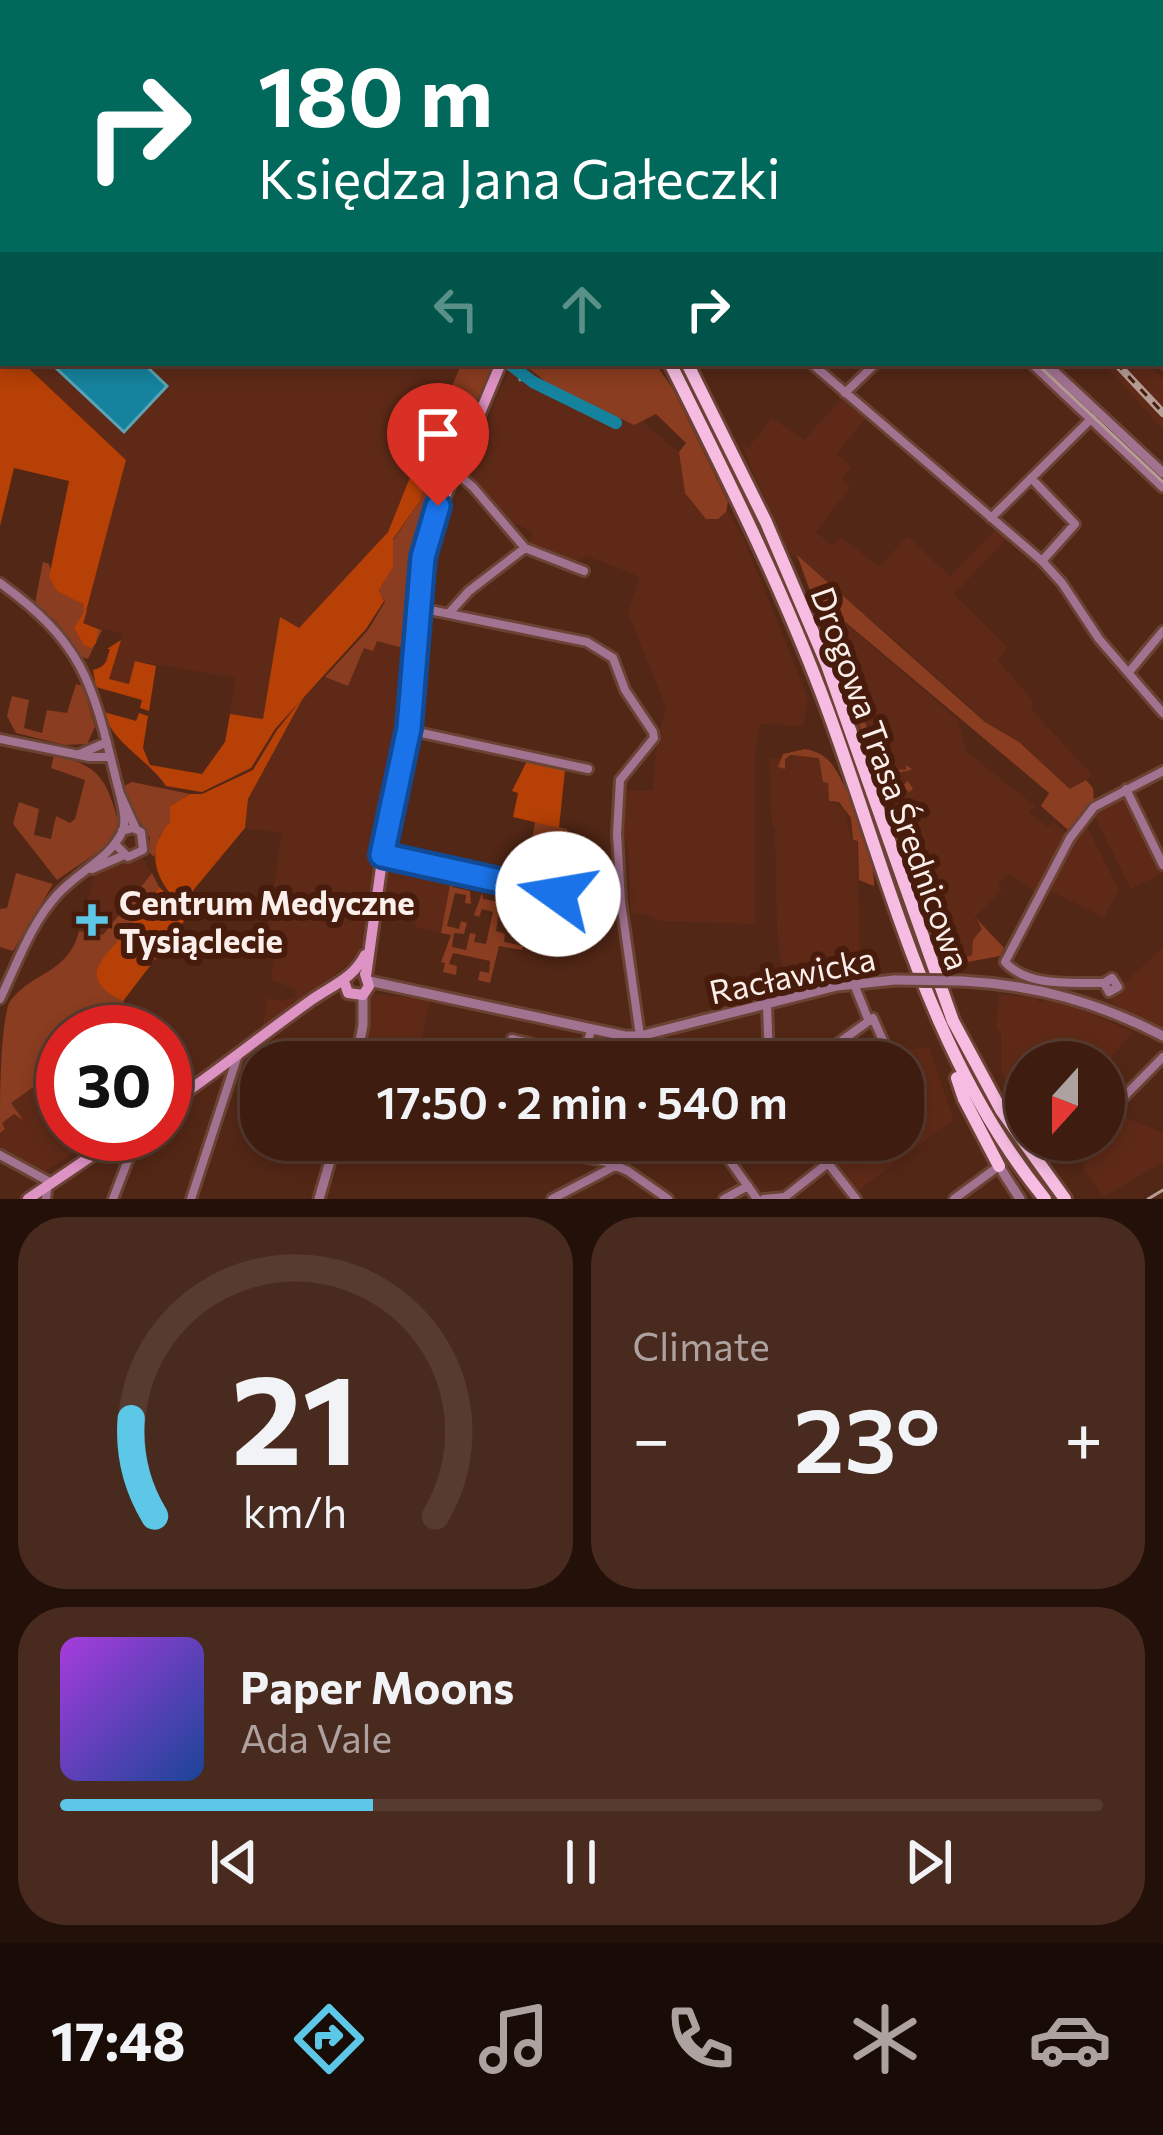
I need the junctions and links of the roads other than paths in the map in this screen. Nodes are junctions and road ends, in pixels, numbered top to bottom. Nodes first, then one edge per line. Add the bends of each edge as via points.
1 (501, 366) edge
2 (660, 366) edge
3 (671, 366) edge
4 (688, 366) edge
5 (815, 366) edge
6 (873, 366) edge
7 (1036, 366) edge
8 (1048, 366) edge
9 (845, 392) junction
10 (688, 400) junction
11 (1094, 415) junction
12 (453, 470) junction
13 (1163, 473) edge
14 (1031, 478) junction
15 (1163, 487) edge
16 (991, 518) junction
17 (525, 548) junction
18 (1042, 561) junction
19 (584, 571) dead end
20 (0, 583) edge
21 (418, 608) junction
22 (451, 611) junction
23 (1163, 632) edge
24 (1129, 672) junction
25 (1163, 713) edge
26 (408, 730) junction
27 (0, 739) edge
28 (107, 742) junction
29 (79, 754) junction
30 (110, 757) junction
31 (588, 769) dead end
32 (1163, 771) edge
33 (1126, 789) junction
34 (119, 791) junction
35 (137, 830) junction
36 (122, 831) junction
37 (116, 844) junction
38 (382, 855) junction
39 (125, 856) junction
40 (1163, 865) edge
41 (85, 872) junction
42 (558, 894) dead end
43 (854, 984) junction
44 (358, 985) junction
45 (0, 999) edge
46 (767, 1004) junction
47 (1103, 1008) junction
48 (868, 1019) junction
49 (591, 1031) junction
50 (625, 1036) junction
51 (640, 1036) junction
52 (1163, 1036) edge
53 (512, 1040) dead end
54 (357, 1041) edge
55 (517, 1041) edge
56 (586, 1041) edge
57 (624, 1041) edge
58 (644, 1041) edge
59 (768, 1041) edge
60 (839, 1041) edge
61 (883, 1041) edge
62 (948, 1048) junction
63 (1163, 1057) edge
64 (237, 1058) junction
65 (192, 1089) edge
66 (1125, 1096) edge
67 (0, 1155) edge
68 (84, 1161) edge
69 (128, 1161) edge
70 (330, 1161) edge
71 (598, 1161) edge
72 (730, 1161) edge
73 (828, 1163) joint
74 (611, 1164) junction
75 (999, 1166) junction
76 (49, 1185) junction
77 (748, 1186) junction
78 (28, 1199) edge
79 (46, 1199) edge
80 (113, 1199) edge
81 (191, 1199) edge
82 (319, 1199) edge
83 (552, 1199) edge
84 (668, 1199) edge
85 (724, 1199) edge
86 (760, 1199) edge
87 (856, 1199) edge
88 (954, 1199) edge
89 (1020, 1199) edge
90 (1045, 1199) edge
91 (1065, 1199) edge

1 - 12 main road
2 - 10 main road
3 - 10 main road, Drogowa Trasa Średnicowa
4 - 91 main road, Drogowa Trasa Średnicowa via 820,648 953,1021 1000,1110
5 - 9 street
6 - 9 street
7 - 11 street
8 - 11 street
9 - 16 street
10 - 62 main road, Drogowa Trasa Średnicowa via 793,621
11 - 13 street
11 - 14 street
11 - 15 street
12 - 17 street
12 - 21 main road via 428,537
14 - 16 street
14 - 18 street via 1075,524
16 - 18 street
17 - 19 street
17 - 22 street
18 - 24 street
20 - 28 street via 68,642
21 - 22 street
21 - 26 main road
22 - 51 street via 595,646 613,658 653,732 620,780 617,804
23 - 24 street
24 - 25 street
26 - 31 street
26 - 38 main road
27 - 29 street
28 - 29 street
28 - 30 street
29 - 30 street
30 - 34 street
32 - 33 street
33 - 40 street
33 - 47 street via 1094,807 1070,838 1005,962 1031,978 1107,987
34 - 35 street
34 - 36 street
35 - 36 street
35 - 39 street via 143,850
36 - 37 street
37 - 39 street
37 - 41 street
38 - 42 street
38 - 44 main road
39 - 41 street
41 - 45 street via 47,908
43 - 46 street, Racławicka
43 - 47 street, Racławicka, bridge via 962,981 1042,990
43 - 48 street
44 - 49 street, Racławicka
44 - 54 street
44 - 64 main road via 318,996
46 - 51 street, Racławicka
46 - 59 street
47 - 52 street, Racławicka
48 - 60 street
48 - 61 street
49 - 50 street, Racławicka
49 - 56 street
50 - 51 street, Racławicka
50 - 57 street
51 - 58 street
53 - 55 street
62 - 75 main road
62 - 90 main road, Drogowa Trasa Średnicowa
63 - 66 street
64 - 65 main road
64 - 81 street
67 - 76 street
68 - 76 main road
69 - 80 street
70 - 82 street
71 - 74 street
72 - 77 street
73 - 86 street via 785,1197
73 - 87 street
74 - 83 street
74 - 84 street
75 - 88 street
75 - 89 street
76 - 78 main road
76 - 79 street
77 - 85 street
77 - 86 street

